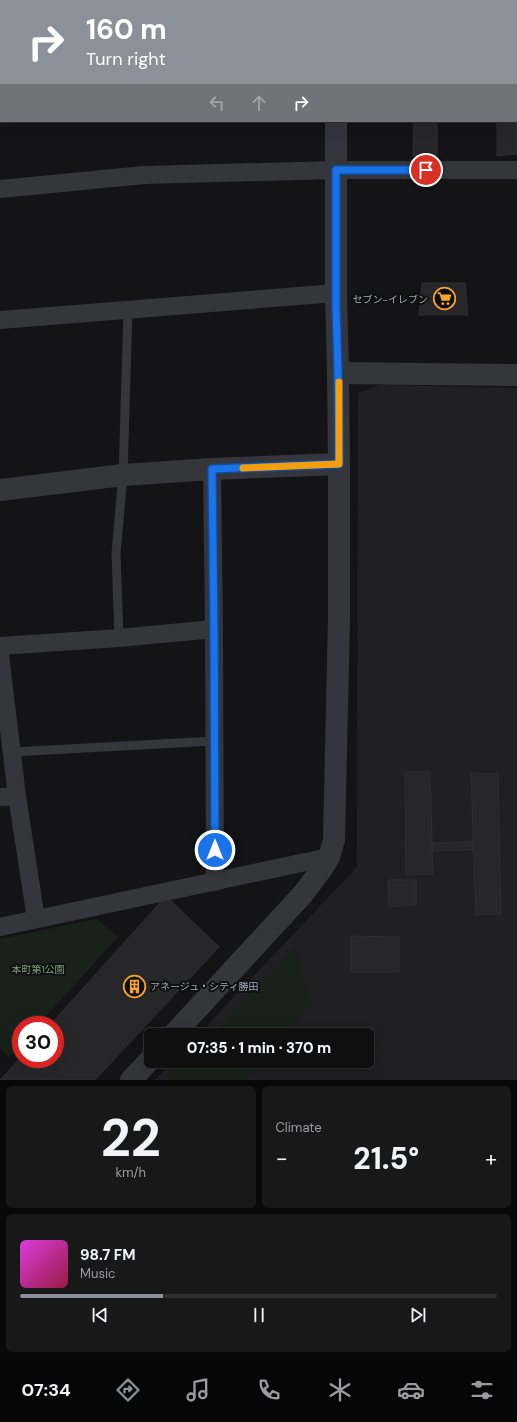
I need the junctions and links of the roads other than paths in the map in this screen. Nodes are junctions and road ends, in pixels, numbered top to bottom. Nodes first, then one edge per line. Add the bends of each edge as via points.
1 (336, 122) edge
2 (336, 170) junction
3 (517, 170) edge
4 (0, 189) edge
5 (336, 293) junction
6 (128, 311) junction
7 (0, 320) edge
8 (338, 373) junction
9 (517, 375) edge
10 (339, 464) junction
11 (212, 469) junction
12 (123, 476) junction
13 (0, 490) edge
14 (214, 629) junction
15 (119, 638) junction
16 (0, 646) edge
17 (0, 655) edge
18 (214, 740) junction
19 (12, 752) junction
20 (9, 796) edge
21 (329, 857) junction
22 (215, 882) junction
23 (36, 920) junction
24 (0, 927) edge
25 (179, 1028) edge
26 (144, 1066) edge
27 (131, 1080) edge

1 - 2 street
2 - 3 street
2 - 4 street via 144,175
2 - 5 street
5 - 6 street
5 - 8 street
6 - 7 street
6 - 12 lane
8 - 9 street
8 - 10 street
10 - 11 street
10 - 21 street via 339,618 334,840
11 - 12 street
11 - 14 street
12 - 13 street
12 - 15 lane via 116,553
14 - 15 street
14 - 18 street
15 - 16 street
17 - 19 street
18 - 19 lane
18 - 22 street
19 - 20 street
20 - 23 street
21 - 22 street
21 - 25 street via 303,894
22 - 23 street
23 - 24 street
26 - 27 street

